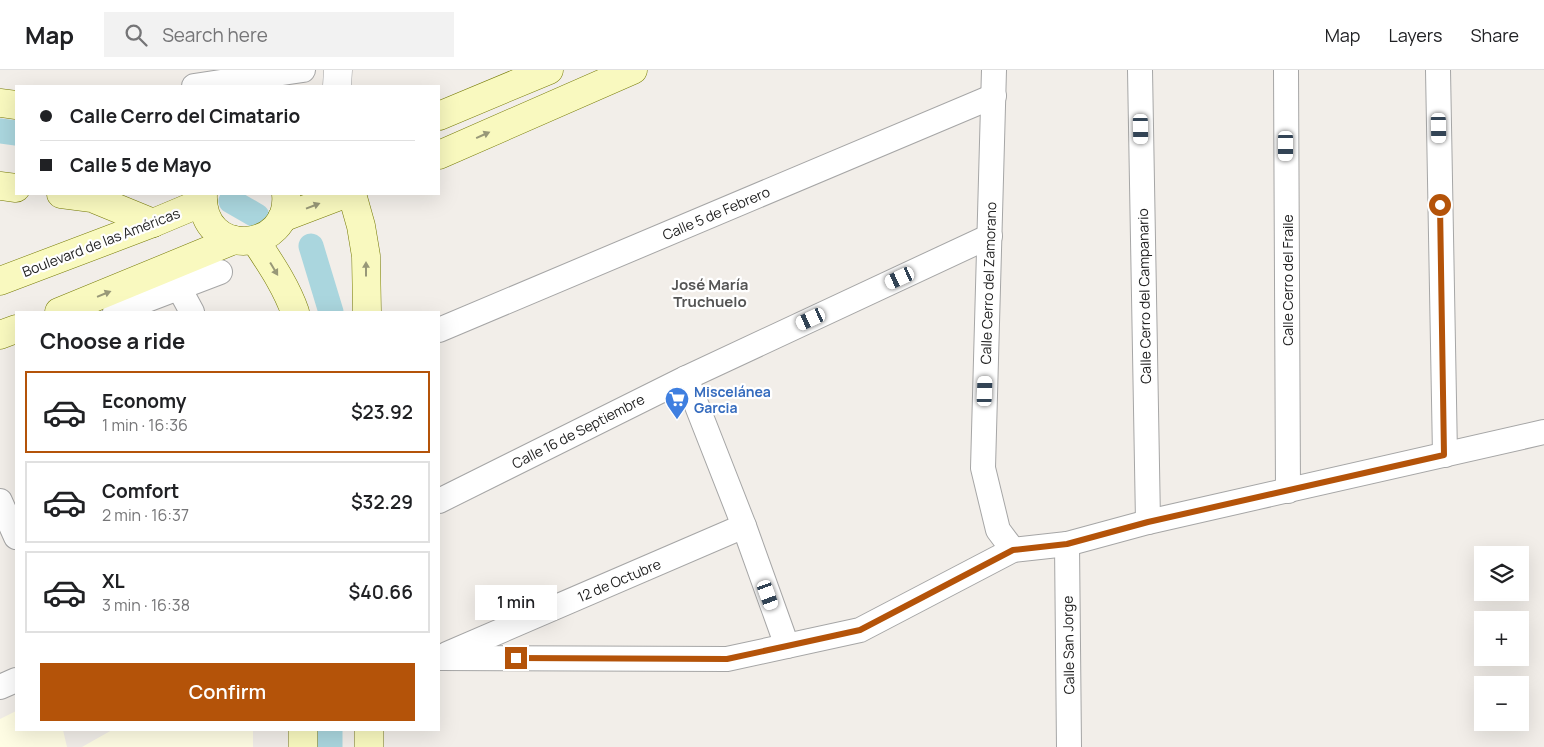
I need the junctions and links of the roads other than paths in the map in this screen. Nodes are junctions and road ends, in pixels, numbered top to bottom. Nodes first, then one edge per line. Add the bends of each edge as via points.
1 (188, 70) edge
2 (303, 70) edge
3 (338, 70) edge
4 (550, 70) edge
5 (634, 70) edge
6 (994, 70) edge
7 (1140, 70) edge
8 (1286, 70) edge
9 (1438, 70) edge
10 (193, 85) edge
11 (200, 85) edge
12 (338, 85) edge
13 (994, 96) junction
14 (0, 103) edge
15 (15, 105) edge
16 (440, 116) edge
17 (440, 155) edge
18 (0, 186) edge
19 (15, 188) edge
20 (69, 195) edge
21 (340, 195) edge
22 (352, 195) edge
23 (203, 198) edge
24 (284, 206) edge
25 (153, 223) junction
26 (990, 236) junction
27 (244, 240) junction
28 (220, 272) dead end
29 (0, 281) edge
30 (179, 288) junction
31 (62, 311) edge
32 (118, 311) edge
33 (191, 311) edge
34 (295, 311) edge
35 (367, 311) edge
36 (15, 329) edge
37 (440, 330) edge
38 (0, 335) edge
39 (686, 378) junction
40 (1544, 432) edge
41 (1444, 455) junction
42 (1288, 491) junction
43 (0, 501) edge
44 (440, 501) edge
45 (1148, 522) junction
46 (744, 526) junction
47 (15, 535) edge
48 (1067, 544) junction
49 (1013, 550) junction
50 (787, 646) junction
51 (440, 658) edge
52 (440, 658) edge
53 (15, 680) edge
54 (0, 687) edge
55 (303, 731) edge
56 (369, 731) edge
57 (303, 747) edge
58 (369, 747) edge
59 (1069, 747) edge

1 - 10 street
2 - 11 street
3 - 12 street
4 - 16 main road
17 -> 5 main road
6 - 13 street, Calle Cerro del Zamorano
7 - 45 street, Calle Cerro del Campanario
8 - 42 street, Calle Cerro del Fraile
9 - 41 street
13 - 26 street, Calle Cerro del Zamorano
13 - 37 street, Calle 5 de Febrero
14 - 15 main road
18 - 19 main road
20 - 25 main road via 92,198
24 -> 21 main road
35 -> 22 main road via 366,256
23 - 25 main road, Boulevard de las Américas
23 - 27 main road via 212,228 222,235
24 - 27 main road via 272,232
25 - 29 main road, Boulevard de las Américas
26 - 39 street, Calle 16 de Septiembre
26 - 49 street, Calle Cerro del Zamorano via 983,468 998,530
31 -> 27 main road
27 -> 34 main road via 286,291
28 - 30 street
30 - 32 street
30 - 33 street
36 - 38 main road
39 - 44 street, Calle 16 de Septiembre
39 - 46 street
40 - 41 street
41 - 42 street
42 - 45 street
43 - 47 street
45 - 48 street
46 - 50 street
46 - 51 street, 12 de Octubre
48 - 49 street
48 - 59 street, Calle San Jorge
49 - 50 street via 860,630
50 - 52 street via 727,659
53 - 54 street
55 - 57 main road
56 - 58 main road

